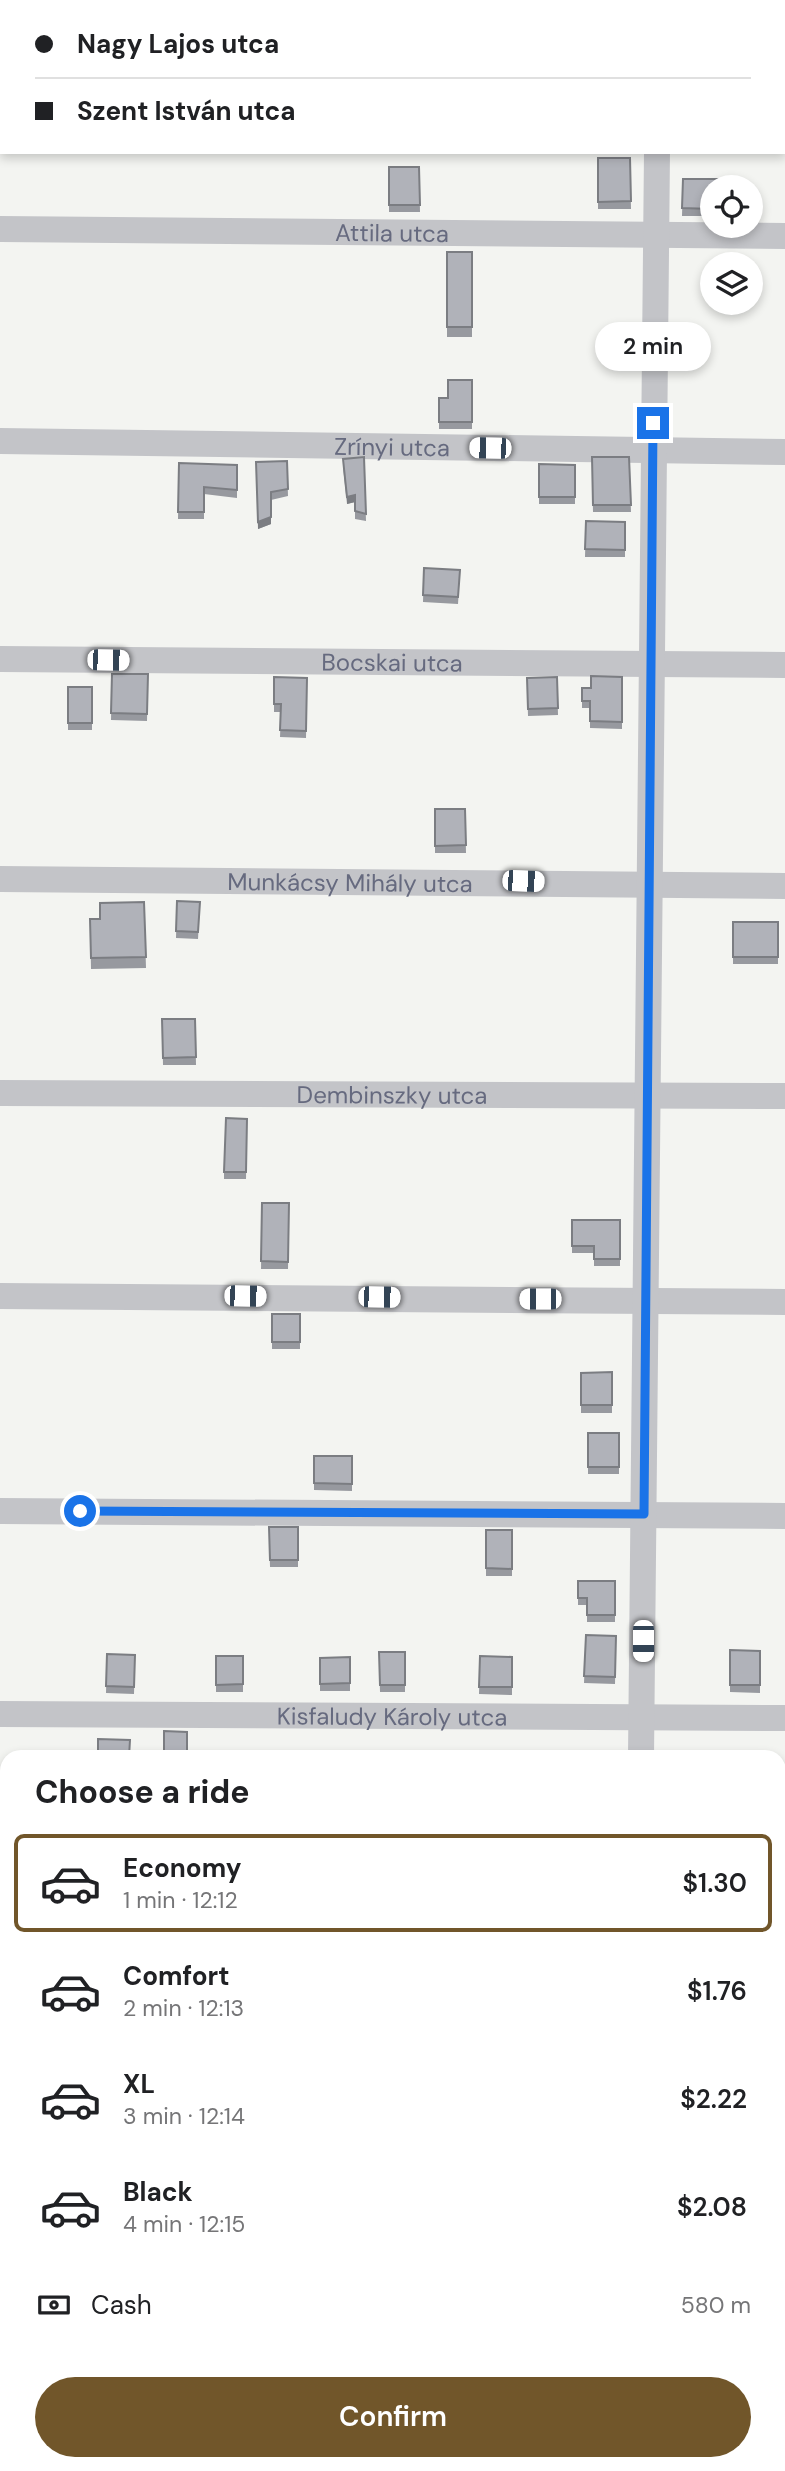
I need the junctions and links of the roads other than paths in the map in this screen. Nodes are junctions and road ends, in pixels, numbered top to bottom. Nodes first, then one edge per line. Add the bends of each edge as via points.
1 (657, 154) edge
2 (0, 229) edge
3 (655, 235) junction
4 (785, 236) edge
5 (0, 441) edge
6 (653, 450) junction
7 (785, 452) edge
8 (0, 659) edge
9 (650, 665) junction
10 (785, 665) edge
11 (0, 879) edge
12 (650, 886) junction
13 (785, 886) edge
14 (0, 1093) edge
15 (648, 1096) junction
16 (785, 1096) edge
17 (0, 1296) edge
18 (648, 1300) junction
19 (785, 1302) edge
20 (0, 1511) edge
21 (644, 1514) junction
22 (785, 1516) edge
23 (0, 1714) edge
24 (642, 1717) junction
25 (785, 1718) edge
26 (641, 1750) edge

1 - 3 street
2 - 3 street, Attila utca
3 - 4 street, Attila utca
3 - 6 street
5 - 6 street, Zrínyi utca
6 - 7 street, Zrínyi utca
6 - 9 street
8 - 9 street, Bocskai utca
9 - 10 street, Bocskai utca
9 - 12 street
11 - 12 street, Munkácsy Mihály utca via 523,881
12 - 13 street, Munkácsy Mihály utca
12 - 15 street
14 - 15 street, Dembinszky utca
15 - 16 street, Dembinszky utca
15 - 18 street
17 - 18 street
18 - 19 street
18 - 21 street
20 - 21 street
21 - 22 street
21 - 24 street
23 - 24 street, Kisfaludy Károly utca
24 - 25 street, Kisfaludy Károly utca
24 - 26 street

